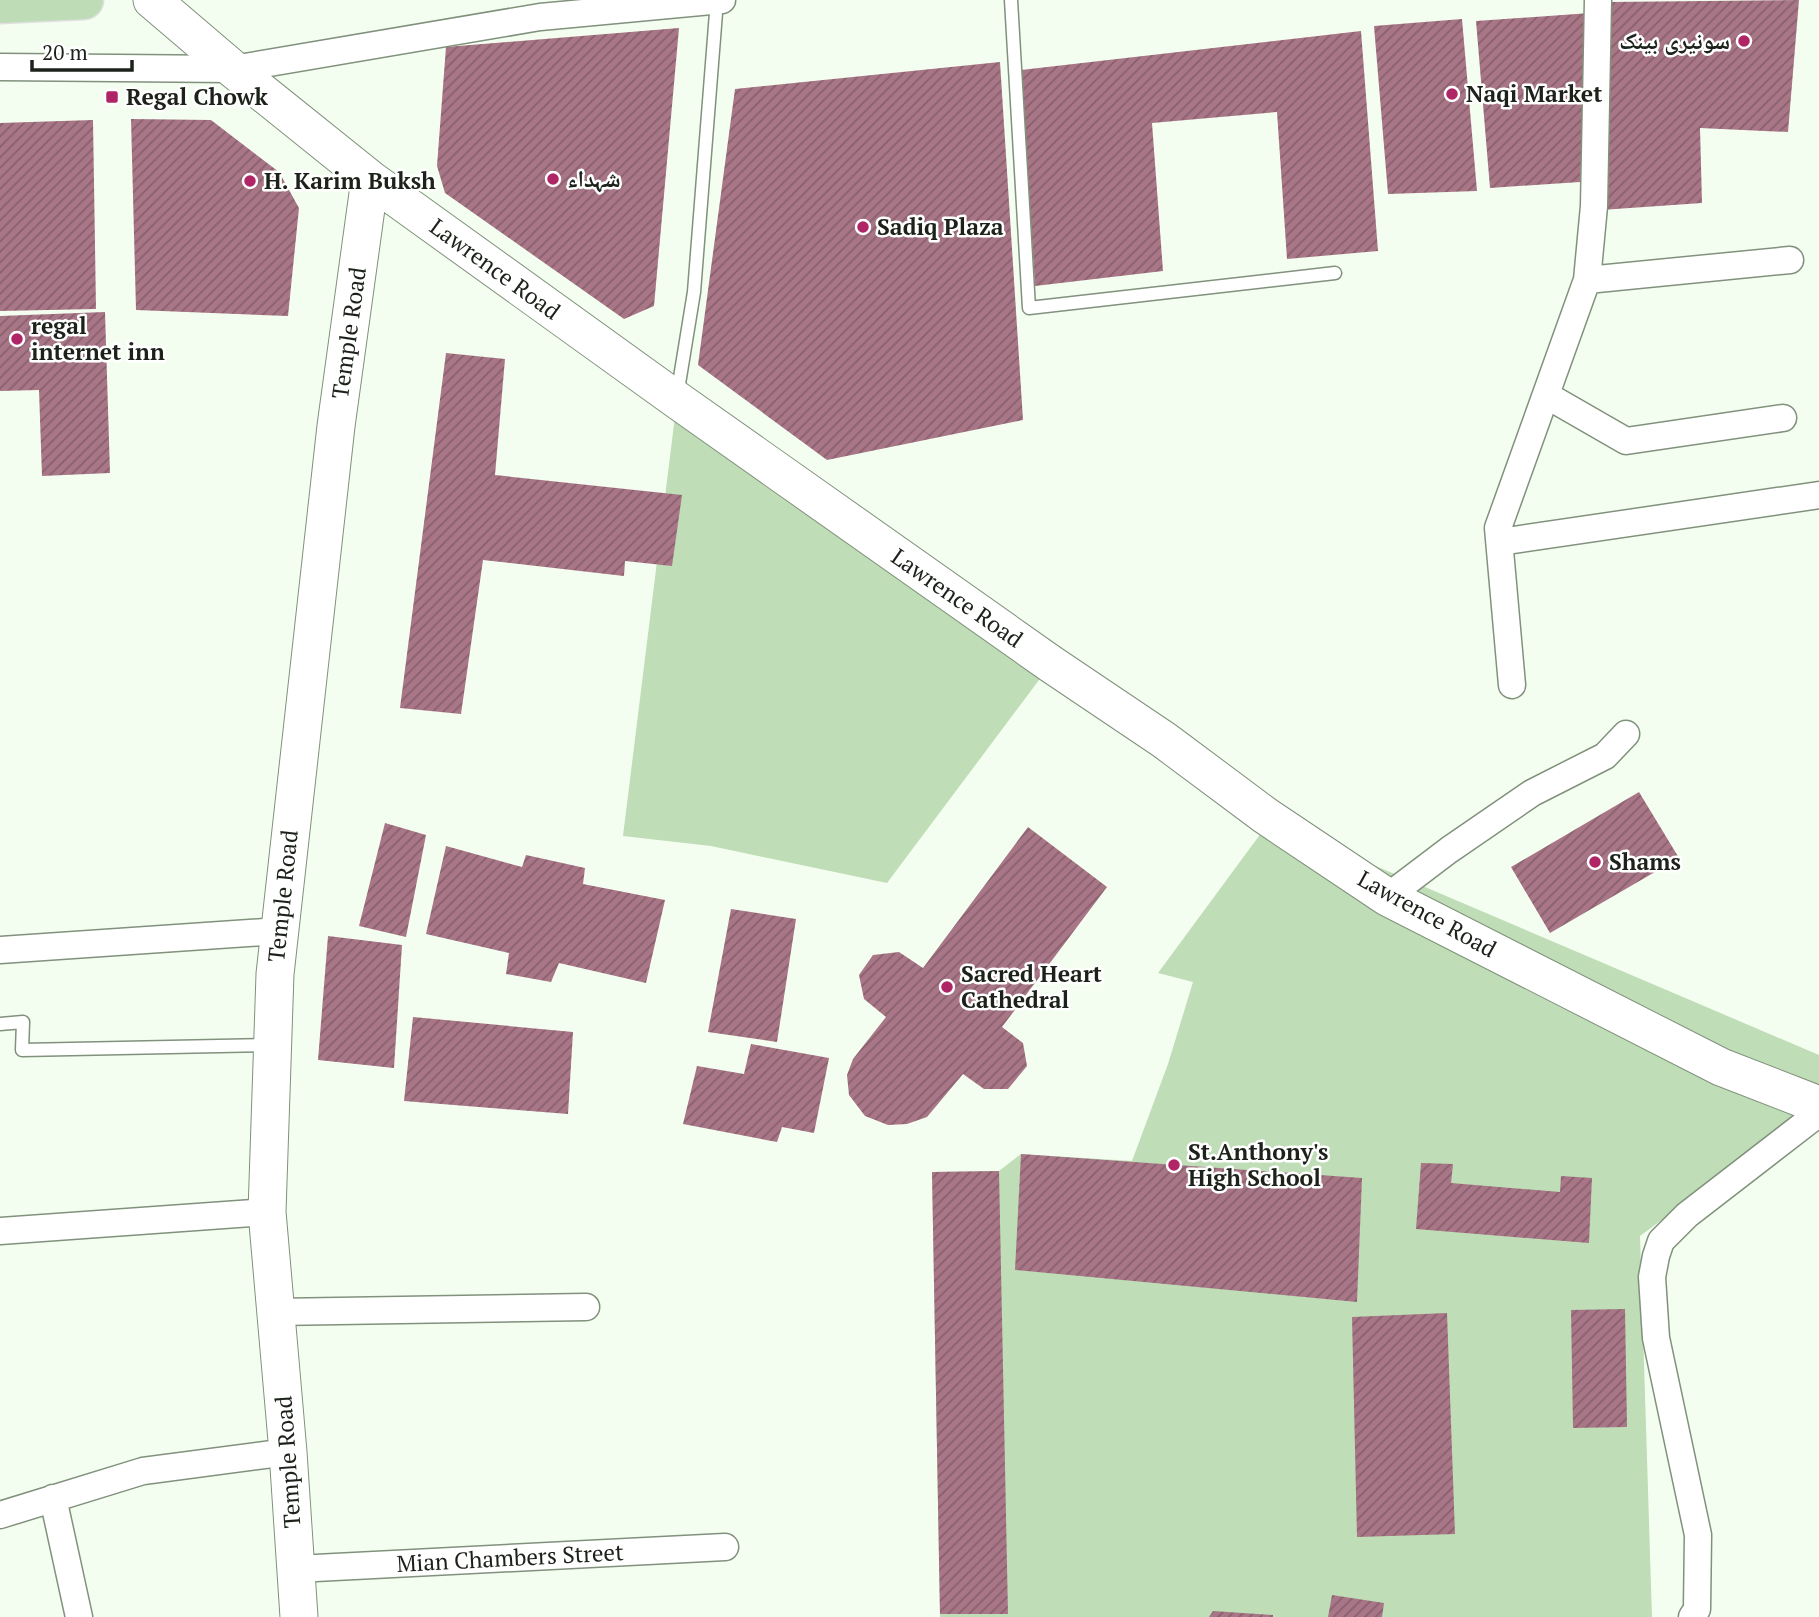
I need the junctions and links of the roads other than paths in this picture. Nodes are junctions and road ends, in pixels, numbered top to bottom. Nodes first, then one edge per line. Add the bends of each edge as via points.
1 (84, 0) edge
2 (152, 0) edge
3 (719, 0) edge
4 (1010, 0) edge
5 (1598, 0) edge
6 (0, 4) edge
7 (0, 67) edge
8 (233, 69) junction
9 (370, 179) junction
10 (1790, 260) dead end
11 (1335, 273) dead end
12 (1587, 280) junction
13 (1546, 395) junction
14 (677, 400) junction
15 (1783, 418) dead end
16 (1819, 495) edge
17 (1500, 542) junction
18 (1512, 684) dead end
19 (1626, 734) dead end
20 (1387, 897) junction
21 (279, 931) junction
22 (0, 950) edge
23 (0, 1024) edge
24 (272, 1045) junction
25 (1819, 1105) edge
26 (1819, 1113) edge
27 (267, 1212) junction
28 (0, 1231) edge
29 (586, 1307) dead end
30 (276, 1312) junction
31 (288, 1452) junction
32 (53, 1498) junction
33 (0, 1515) edge
34 (725, 1547) dead end
35 (296, 1569) junction
36 (79, 1617) edge
37 (299, 1617) edge
38 (1692, 1617) edge

1 - 6 main road
2 - 8 main road, Lawrence Road
3 - 8 street via 540,17
3 - 14 lane via 694,292
4 - 11 lane via 1030,308
5 - 12 street via 1594,206
7 - 8 street
8 - 9 main road, Lawrence Road
9 - 14 main road, Lawrence Road
9 - 21 main road, Temple Road via 335,426
10 - 12 street
12 - 13 street
13 - 15 street via 1626,441
13 - 17 street via 1498,528
14 - 20 main road, Lawrence Road via 1164,740 1266,817
16 - 17 street
17 - 18 street
19 - 20 street via 1605,756 1532,793
20 - 25 main road, Lawrence Road via 1721,1067
21 - 22 street
21 - 24 main road, Temple Road
23 - 24 lane via 23,1023 22,1050
24 - 27 main road, Temple Road
26 - 38 street via 1687,1215 1661,1241 1656,1256 1652,1277 1656,1338 1698,1535 1697,1609
27 - 28 street
27 - 30 main road, Temple Road
29 - 30 street
30 - 31 main road, Temple Road
31 - 32 street via 143,1471
31 - 35 main road, Temple Road
32 - 33 street
32 - 36 street
34 - 35 street, Mian Chambers Street
35 - 37 main road, Temple Road

